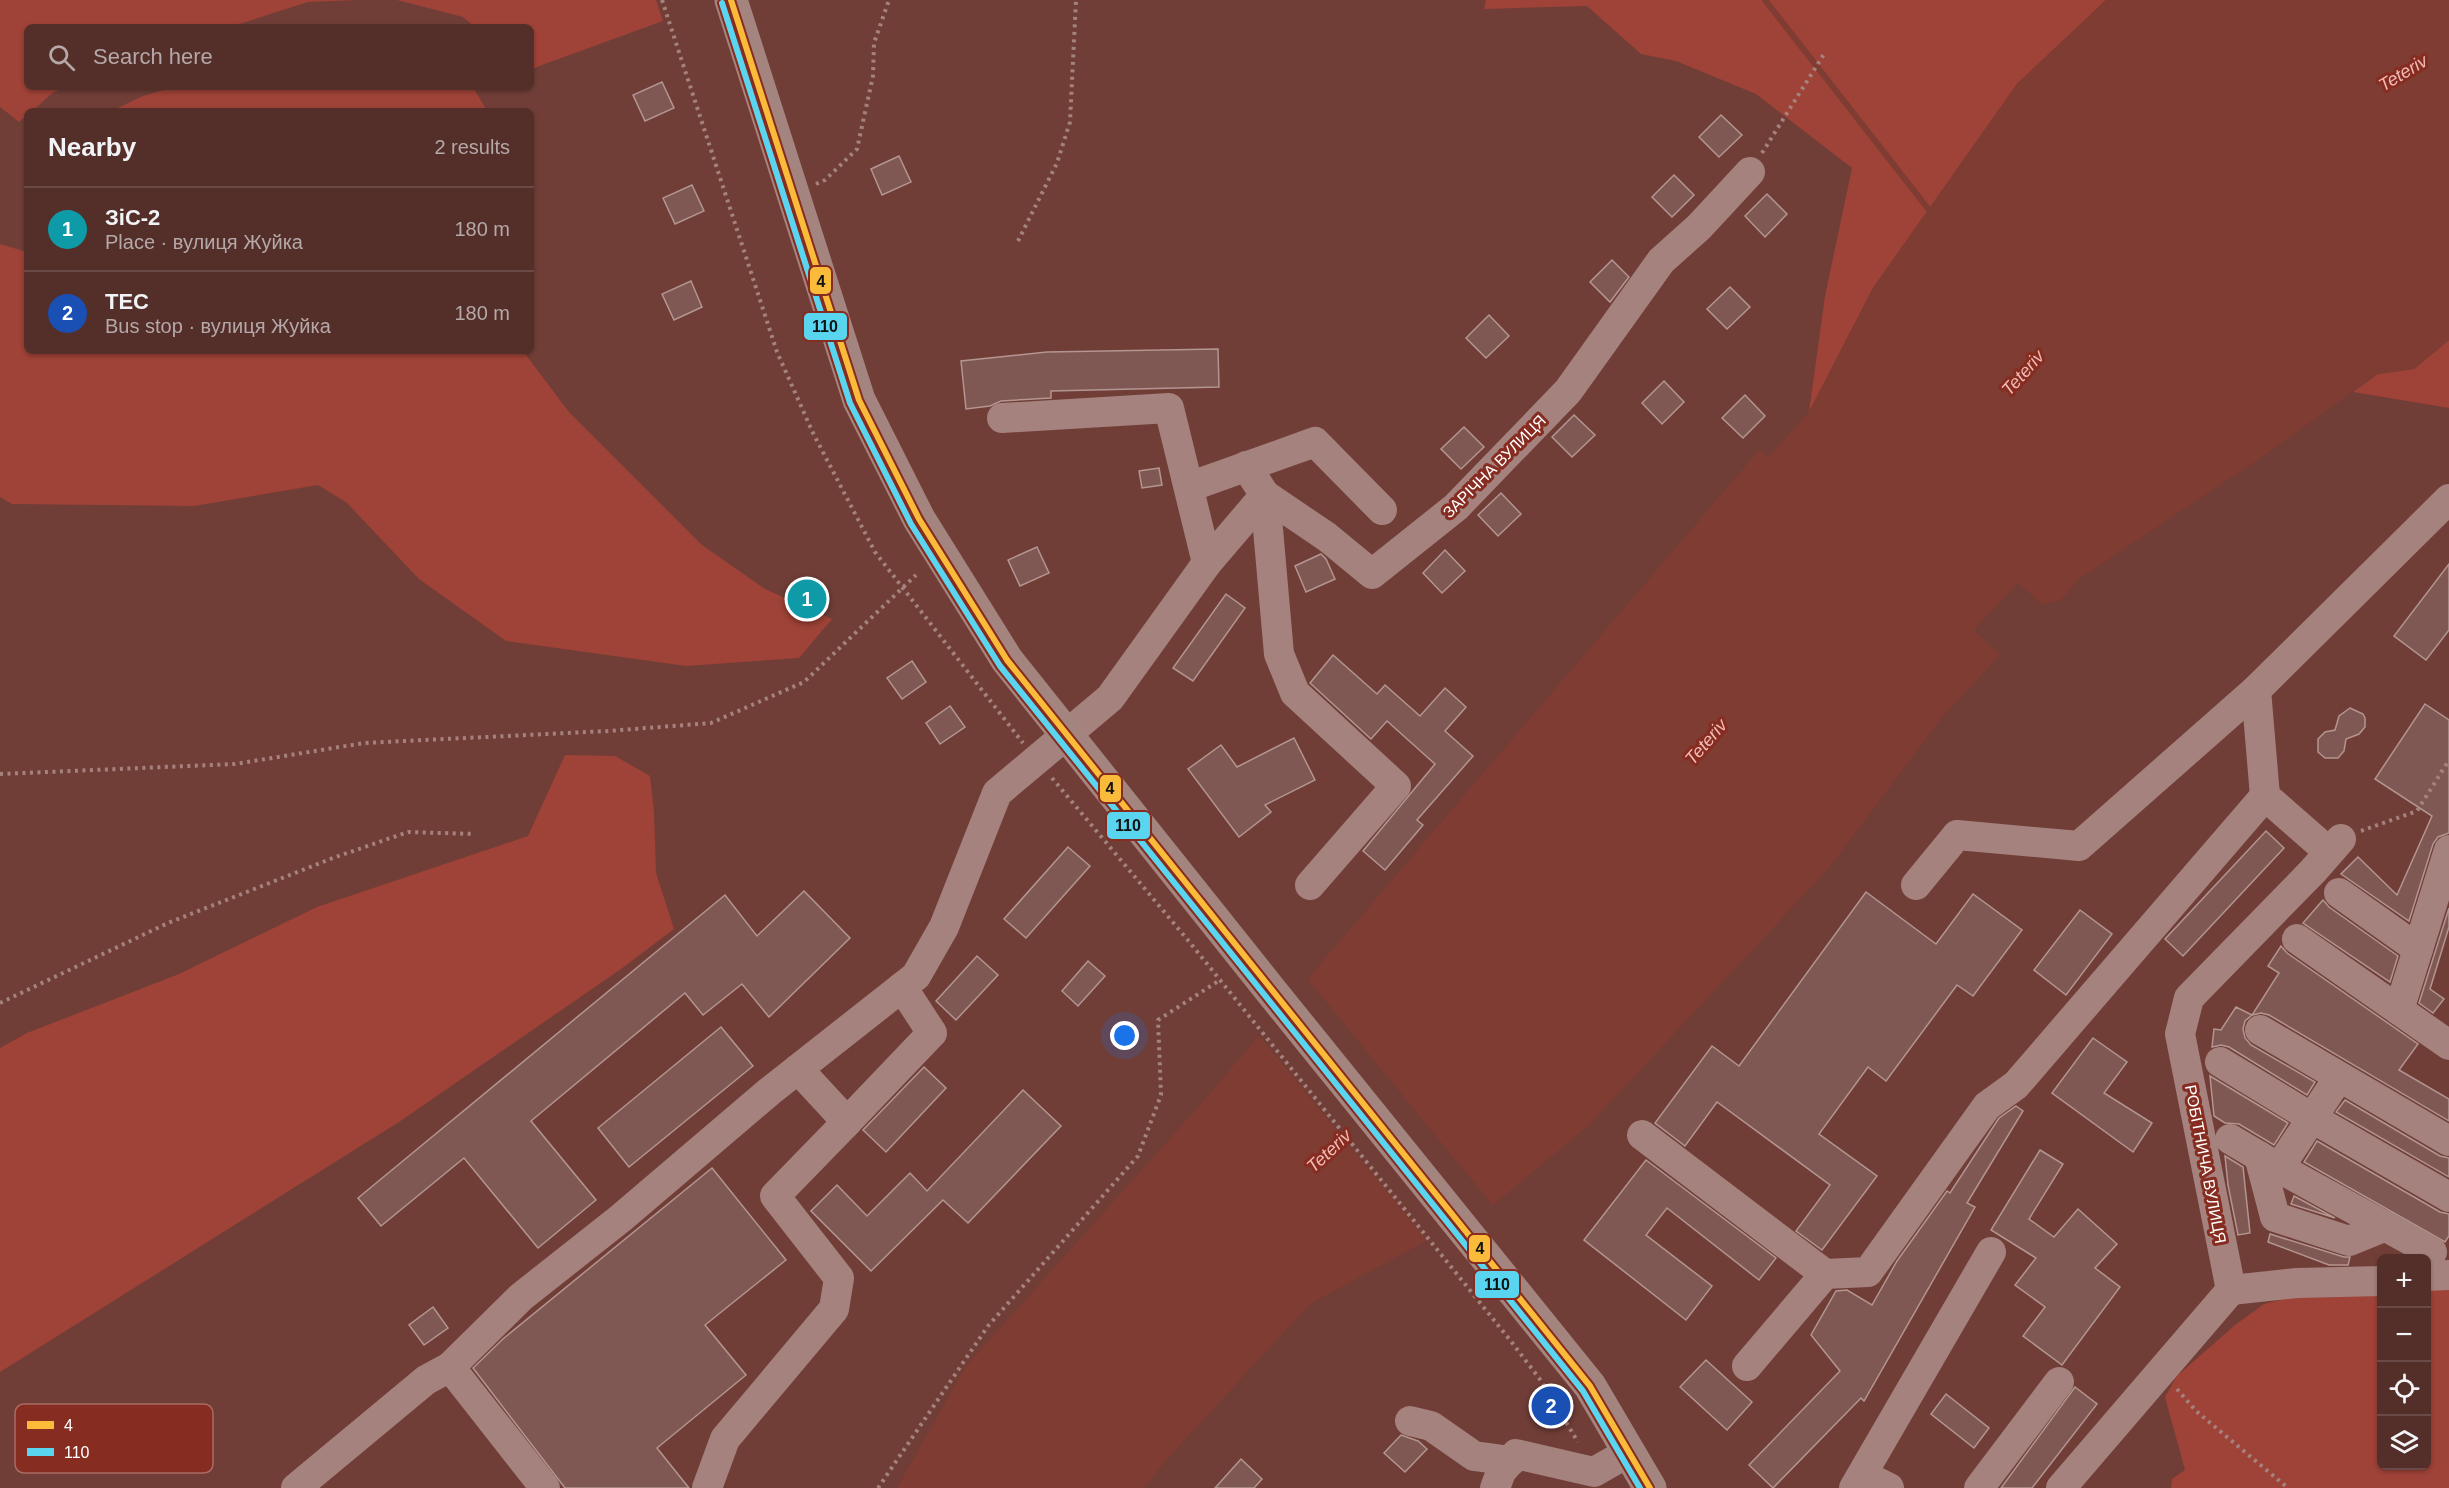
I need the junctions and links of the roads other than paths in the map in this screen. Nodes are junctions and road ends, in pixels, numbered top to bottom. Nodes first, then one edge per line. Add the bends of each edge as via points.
1 (731, 0) edge
2 (1750, 172) road end
3 (1002, 418) dead end
4 (1246, 466) junction
5 (1189, 487) junction
6 (1265, 495) junction
7 (2449, 499) edge
8 (1382, 510) dead end
9 (1207, 562) junction
10 (2256, 690) junction
11 (1068, 733) junction
12 (2265, 796) junction
13 (2449, 850) edge
14 (1310, 885) dead end
15 (1916, 885) dead end
16 (2339, 893) dead end
17 (2297, 939) dead end
18 (2418, 949) junction
19 (902, 987) junction
20 (2399, 1010) junction
21 (2260, 1030) dead end
22 (2449, 1046) edge
23 (2220, 1062) dead end
24 (798, 1069) junction
25 (2339, 1077) junction
26 (2312, 1118) junction
27 (847, 1122) junction
28 (1642, 1135) dead end
29 (2230, 1139) dead end
30 (2449, 1141) edge
31 (2269, 1162) junction
32 (2449, 1197) edge
33 (2386, 1226) junction
34 (1991, 1252) dead end
35 (2436, 1268) edge
36 (1825, 1274) junction
37 (2377, 1281) edge
38 (2231, 1290) junction
39 (1747, 1366) dead end
40 (450, 1367) junction
41 (2059, 1382) dead end
42 (1410, 1421) dead end
43 (1629, 1452) junction
44 (1510, 1461) junction
45 (1858, 1481) edge
46 (296, 1488) edge
47 (545, 1488) edge
48 (707, 1488) edge
49 (1495, 1488) edge
50 (1650, 1488) edge
51 (1889, 1488) edge
52 (1979, 1488) edge
53 (2061, 1488) edge

1 - 11 highway via 859,400 919,519 1007,660
2 - 6 street, ЗАРІЧНА ВУЛИЦЯ via 1661,261 1568,391 1456,507 1372,574 1327,537
3 - 5 street via 1169,408
4 - 5 street
4 - 6 street
4 - 8 street via 1315,442
5 - 9 street
6 - 9 street
6 - 14 street via 1279,654 1295,693 1396,786
7 - 10 street
9 - 11 street via 1110,698
10 - 12 street
10 - 15 street via 2079,846 1957,835
11 - 19 street via 997,793 944,927 916,976
11 - 43 highway via 1590,1386
12 - 36 street via 2016,1085 1987,1106 1868,1272
12 - 38 street, РОБІТНИЧА ВУЛИЦЯ via 2335,845 2189,998 2180,1034
13 - 18 street
16 - 18 street
17 - 20 street
18 - 20 street
19 - 24 street
19 - 27 street via 932,1033
20 - 22 street
21 - 25 street
23 - 26 street
24 - 27 street
24 - 40 street via 521,1297
25 - 26 street
25 - 30 street
26 - 31 street
26 - 32 street
27 - 48 street via 775,1196 839,1278 834,1309 725,1439
28 - 36 street
29 - 31 street
31 - 33 street
31 - 33 street via 2275,1217 2349,1241
33 - 35 street
34 - 45 street
36 - 39 street
37 - 38 street
38 - 53 street
40 - 46 street via 426,1380
40 - 47 street
41 - 52 street
42 - 44 street via 1431,1426 1474,1456
43 - 44 street via 1594,1473 1516,1454
43 - 50 highway
44 - 49 street via 1500,1472
45 - 51 street

